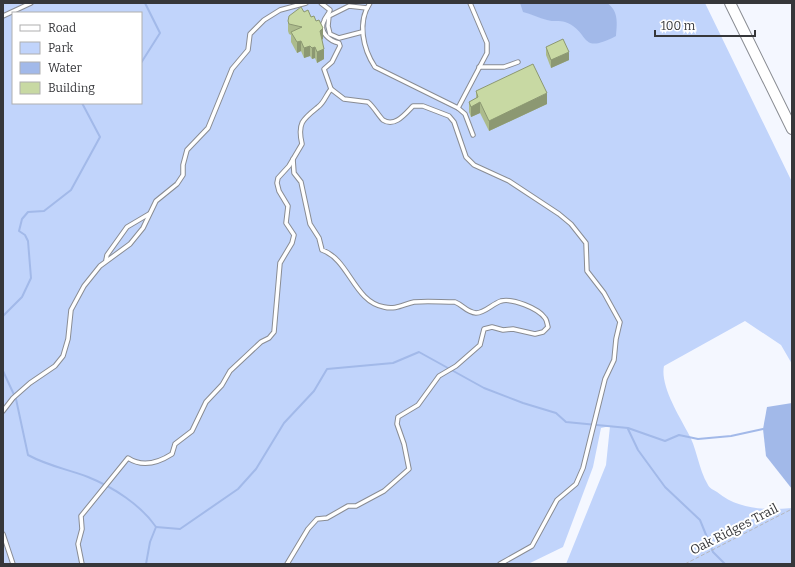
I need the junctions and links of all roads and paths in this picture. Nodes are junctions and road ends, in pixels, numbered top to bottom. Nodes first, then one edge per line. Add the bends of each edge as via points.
1 (31, 3) edge
2 (306, 3) edge
3 (321, 3) edge
4 (370, 3) edge
5 (470, 3) edge
6 (730, 3) edge
7 (367, 8) junction
8 (3, 16) edge
9 (362, 32) junction
10 (518, 62) dead end
11 (479, 67) junction
12 (331, 89) junction
13 (458, 108) junction
14 (792, 129) edge
15 (473, 135) dead end
16 (295, 154) junction
17 (149, 213) junction
18 (105, 261) junction
19 (3, 412) edge
20 (792, 509) edge
21 (3, 534) edge
22 (13, 564) edge
23 (82, 564) edge
24 (286, 564) edge
25 (500, 564) edge
26 (685, 564) edge

1 - 8 lane
2 - 17 lane via 280,10 264,20 250,34 248,50 232,69 208,128 187,150 183,175 177,184 156,201
3 - 12 lane via 330,10 322,26 324,34 332,41 340,43 332,62 324,69
4 - 7 lane
5 - 11 lane via 487,43 487,53
6 - 14 street
7 - 9 lane
7 - 9 lane via 349,6 329,16 330,34 339,38
9 - 13 lane via 369,57 375,67
10 - 11 lane via 504,66
11 - 13 lane
12 - 16 lane via 319,107 310,112 302,122 302,144
12 - 25 lane via 344,99 368,102 384,120 390,122 398,121 413,106 423,106 449,116 454,122 466,158 548,206 580,233 586,243 587,270 604,293 620,322 614,360 605,378 583,468 576,484 557,500 532,546
13 - 15 lane via 465,114
16 - 23 lane via 277,183 288,206 286,223 294,235 280,263 274,332 230,370 218,390 206,402 192,431 175,444 172,454 163,460 146,464 139,464 128,458 112,476 81,516 82,529 78,544
16 - 24 lane via 292,164 294,173 301,182 310,224 319,238 322,250 335,256 371,302 386,308 398,308 413,302 455,302 469,312 478,313 502,301 519,302 540,312 548,327 544,332 535,334 514,329 484,329 480,345 456,366 439,376 418,405 398,417 397,424 409,469 384,491 356,506 348,506 327,518 317,519
17 - 18 lane via 127,227
17 - 18 lane via 143,228 130,244
18 - 19 lane via 84,286 71,310 68,339 63,356 56,366 13,398
20 - 26 path, Oak Ridges Trail
21 - 22 lane

